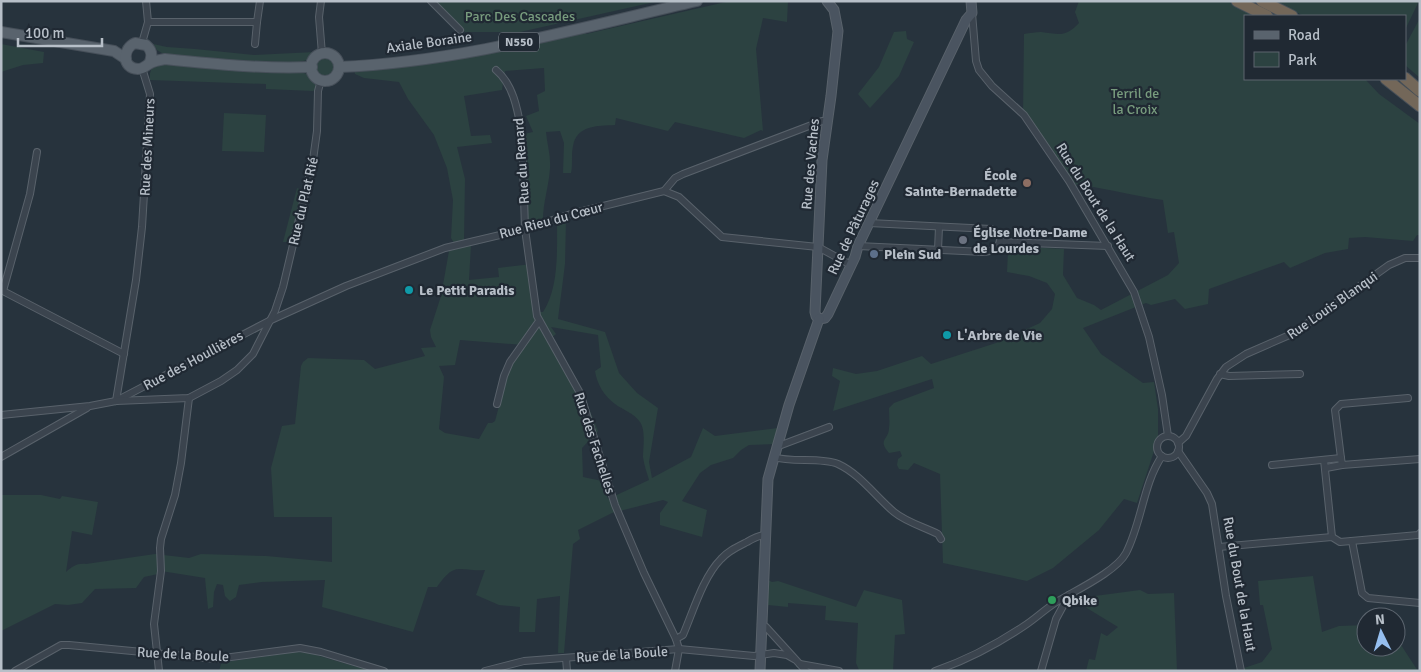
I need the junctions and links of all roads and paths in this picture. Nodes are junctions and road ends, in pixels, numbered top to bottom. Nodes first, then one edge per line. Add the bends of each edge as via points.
1 (146, 1) edge
2 (260, 1) edge
3 (321, 1) edge
4 (431, 1) edge
5 (697, 1) edge
6 (827, 1) edge
7 (971, 1) edge
8 (1237, 1) edge
9 (1262, 1) edge
10 (836, 5) edge
11 (972, 13) junction
12 (1265, 15) edge
13 (1290, 15) edge
14 (148, 22) junction
15 (257, 22) junction
16 (460, 30) dead end
17 (1, 32) edge
18 (142, 43) junction
19 (255, 44) dead end
20 (129, 46) junction
21 (151, 51) junction
22 (114, 52) junction
23 (322, 54) junction
24 (126, 59) junction
25 (165, 59) junction
26 (145, 66) junction
27 (312, 67) junction
28 (339, 67) junction
29 (496, 70) dead end
30 (1406, 79) edge
31 (321, 80) junction
32 (1387, 80) edge
33 (1420, 91) edge
34 (1420, 106) edge
35 (828, 121) junction
36 (38, 152) dead end
37 (664, 191) junction
38 (869, 223) junction
39 (940, 227) junction
40 (525, 229) junction
41 (1000, 242) junction
42 (858, 246) junction
43 (1108, 246) junction
44 (818, 247) junction
45 (938, 250) junction
46 (1420, 258) edge
47 (850, 265) junction
48 (2, 290) edge
49 (819, 319) junction
50 (271, 320) junction
51 (539, 321) junction
52 (124, 354) junction
53 (1220, 374) junction
54 (1300, 374) dead end
55 (189, 398) junction
56 (1408, 398) dead end
57 (116, 401) junction
58 (497, 404) dead end
59 (90, 406) junction
60 (1, 415) edge
61 (829, 427) dead end
62 (1168, 436) junction
63 (776, 447) junction
64 (1178, 447) junction
65 (1162, 456) junction
66 (1, 457) edge
67 (773, 457) junction
68 (1341, 458) junction
69 (1420, 459) edge
70 (1324, 460) junction
71 (1272, 465) dead end
72 (1342, 466) junction
73 (1326, 468) junction
74 (1420, 533) edge
75 (764, 535) junction
76 (1332, 538) junction
77 (941, 539) dead end
78 (1352, 541) junction
79 (1218, 547) junction
80 (1069, 595) junction
81 (1420, 603) edge
82 (761, 624) junction
83 (676, 640) junction
84 (761, 641) junction
85 (779, 642) junction
86 (679, 649) junction
87 (157, 654) junction
88 (760, 655) junction
89 (566, 658) junction
90 (794, 659) junction
91 (800, 664) junction
92 (16, 671) edge
93 (160, 671) edge
94 (384, 671) edge
95 (484, 671) edge
96 (567, 671) edge
97 (675, 671) edge
98 (760, 671) edge
99 (806, 671) edge
100 (839, 671) edge
101 (935, 671) edge
102 (1041, 671) edge
103 (1241, 671) edge

1 - 14 street
2 - 15 street
3 - 23 street
4 - 16 street
5 - 28 main road, Axiale Boraine / N550 via 465,53
6 - 10 street, Rue des Vaches
7 - 11 street, Rue du Bout de la Haut
8 - 12 highway
9 - 13 highway
10 - 35 street, Rue des Vaches via 838,31
11 - 38 street, Rue de Pâturages
11 - 43 street, Rue du Bout de la Haut via 979,70 1024,115
14 - 15 street
14 - 18 street
15 - 19 street
17 - 22 main road
18 - 20 main road
18 - 21 main road
20 - 22 main road
20 - 24 main road via 125,52
21 - 25 main road
21 - 26 main road via 152,56
22 - 24 main road
23 - 27 main road via 313,60
23 - 28 main road via 334,56
24 - 26 main road via 133,68
25 - 26 main road
25 - 27 main road via 238,66
26 - 52 street, Rue des Mineurs via 150,94 142,228
27 - 31 main road via 314,75
28 - 31 main road via 334,78
29 - 40 street, Rue du Renard via 510,90 520,120
30 - 33 highway
31 - 50 street, Rue du Plat Rié via 313,160 283,287
32 - 34 highway
35 - 37 street, Rue Rieu du Cœur via 683,174
35 - 44 street, Rue des Vaches via 822,160
36 - 48 street via 30,194
37 - 40 street, Rue Rieu du Cœur
37 - 44 street via 679,197 722,237
38 - 39 street
38 - 42 street, Rue de Pâturages
39 - 41 street via 991,229 999,234
39 - 45 street
40 - 50 street, Rue Rieu du Cœur via 445,248 348,285
40 - 51 street, Rue des Fachelles
41 - 43 street
41 - 45 street via 990,251
42 - 45 street
42 - 47 street, Rue de Pâturages
43 - 62 street, Rue du Bout de la Haut via 1140,307 1160,386
44 - 47 street
44 - 49 street, Rue des Vaches via 815,313
46 - 53 street, Rue Louis Blanqui via 1405,258 1388,265 1294,334 1246,354
47 - 49 street, Rue de Pâturages via 827,316
48 - 52 street
49 - 63 street, Rue de Pâturages
50 - 55 street, Rue du Plat Rié via 259,346 245,363 221,381
50 - 57 street, Rue des Houllières
51 - 58 street via 510,362
51 - 83 street, Rue des Fachelles via 580,393 615,505
52 - 57 street, Rue des Mineurs
53 - 54 street
53 - 64 street, Rue Louis Blanqui
55 - 57 street
55 - 87 street via 175,495 161,539 161,571 154,624
56 - 68 street via 1338,406 1335,410
57 - 59 street
59 - 60 street
59 - 66 street
61 - 63 street
62 - 64 street via 1174,438
62 - 65 street via 1160,440 1158,446
63 - 67 street, Rue de Pâturages
64 - 65 street via 1172,457
64 - 79 street, Rue du Bout de la Haut via 1212,504
65 - 80 street via 1155,468 1133,537 1121,560
67 - 75 street, Rue de Pâturages via 766,492
67 - 77 street via 840,465 893,512 938,534
68 - 70 street
68 - 72 street
69 - 72 street
70 - 71 street
70 - 73 street
72 - 73 street
73 - 76 street
74 - 78 street
75 - 82 street, Rue de Pâturages
75 - 83 street via 735,548 717,564 683,635
76 - 78 street via 1340,542
76 - 79 street
78 - 81 street via 1362,593 1368,598
79 - 103 street, Rue du Bout de la Haut
80 - 101 street via 1004,639
80 - 102 street via 1056,620
82 - 84 street
82 - 85 street
83 - 86 street, Rue des Fachelles
84 - 85 street
84 - 88 street
85 - 90 street
86 - 88 street, Rue de la Boule
86 - 89 street, Rue de la Boule
86 - 97 street
87 - 92 street, Rue de la Boule via 68,644
87 - 93 street
87 - 94 street, Rue de la Boule via 216,659 300,648
88 - 90 street, Rue de la Boule via 782,654
88 - 98 street
89 - 95 street, Rue de la Boule via 524,661
89 - 96 street
90 - 91 street
91 - 99 street
91 - 100 street

